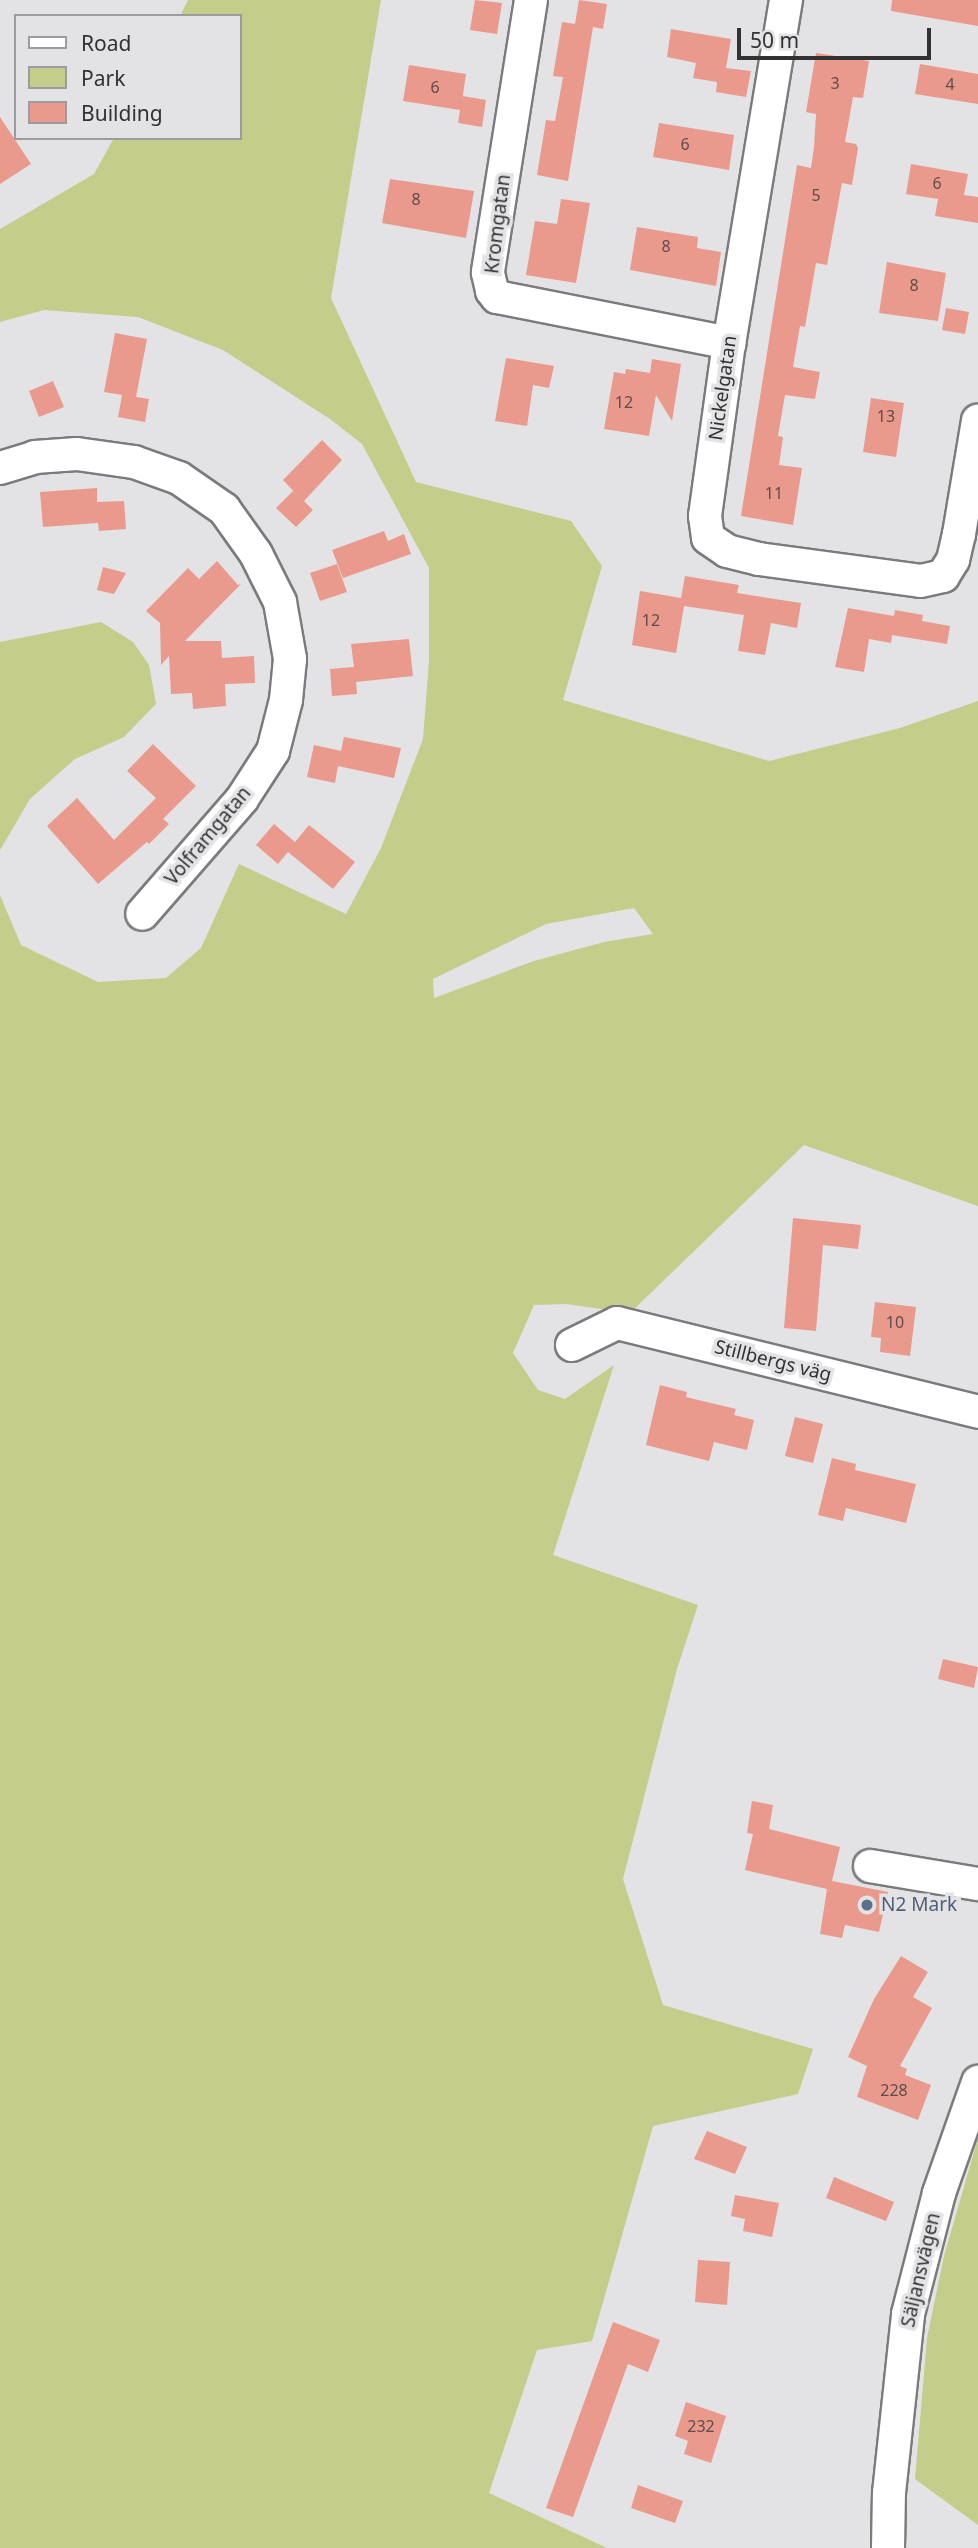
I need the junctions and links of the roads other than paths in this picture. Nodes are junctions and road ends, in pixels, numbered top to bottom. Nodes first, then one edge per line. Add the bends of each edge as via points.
1 (531, 0) edge
2 (786, 0) edge
3 (729, 342) junction
4 (978, 421) edge
5 (0, 468) edge
6 (970, 519) edge
7 (142, 914) dead end
8 (572, 1345) dead end
9 (978, 1412) edge
10 (870, 1866) dead end
11 (978, 1884) edge
12 (978, 2082) edge
13 (888, 2548) edge

1 - 3 street, Kromgatan via 488,273 492,291 497,297
2 - 3 street, Nickelgatan
3 - 6 street, Nickelgatan via 705,516 708,538 727,551 759,559 921,581 943,576
4 - 6 street
5 - 7 street, Volframgatan via 35,457 77,454 134,462 179,478 224,509 256,554 280,603 289,659 286,699 273,751 242,799
8 - 9 street, Stillbergs väg via 617,1323
10 - 11 street
12 - 13 street, Säljansvägen via 939,2193 908,2314 889,2493

